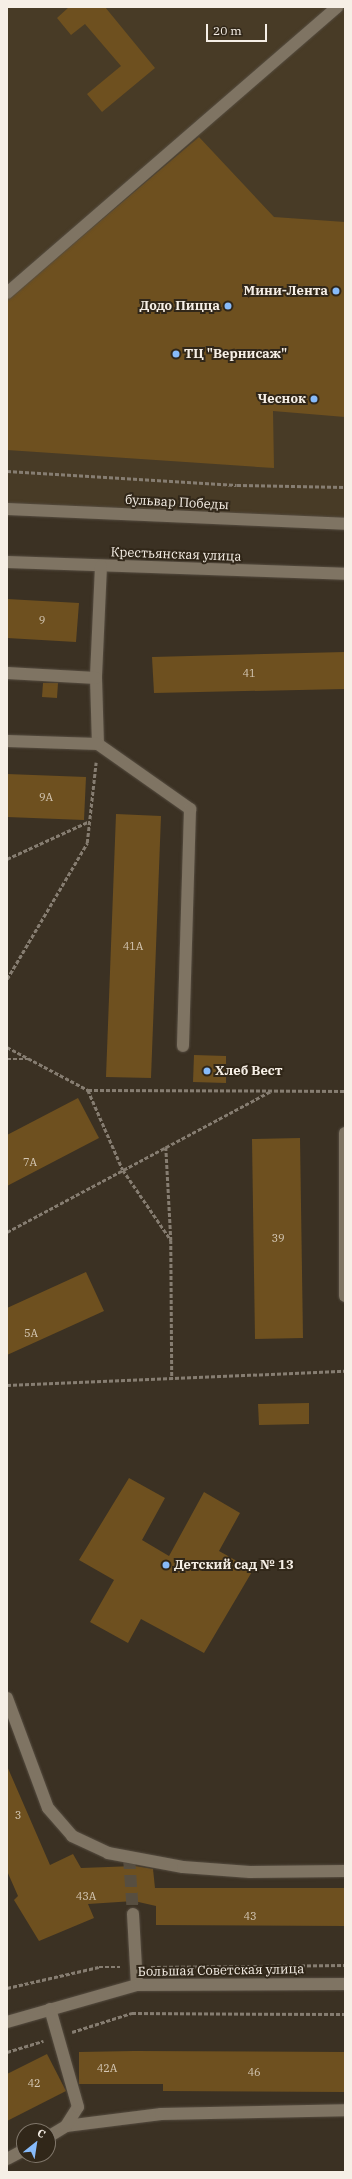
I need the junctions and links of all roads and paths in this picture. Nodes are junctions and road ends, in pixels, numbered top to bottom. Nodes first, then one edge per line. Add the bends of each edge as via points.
1 (337, 7) edge
2 (7, 294) edge
3 (7, 472) edge
4 (345, 487) edge
5 (7, 509) edge
6 (345, 524) edge
7 (7, 562) edge
8 (101, 566) junction
9 (345, 574) edge
10 (7, 673) edge
11 (96, 678) junction
12 (7, 741) edge
13 (98, 744) junction
14 (89, 822) junction
15 (7, 859) edge
16 (7, 979) edge
17 (183, 1046) dead end
18 (7, 1047) edge
19 (7, 1059) edge
20 (30, 1059) junction
21 (88, 1090) junction
22 (272, 1091) junction
23 (345, 1091) edge
24 (345, 1133) edge
25 (166, 1147) junction
26 (123, 1170) junction
27 (7, 1232) edge
28 (171, 1240) junction
29 (345, 1296) edge
30 (345, 1371) edge
31 (172, 1379) junction
32 (7, 1385) edge
33 (7, 1698) edge
34 (345, 1871) edge
35 (133, 1914) tunnel mouth
36 (345, 1984) edge
37 (137, 1985) junction
38 (50, 2009) junction
39 (345, 2014) edge
40 (7, 2022) edge
41 (58, 2036) junction
42 (7, 2052) edge
43 (345, 2110) edge
44 (66, 2126) junction
45 (56, 2132) edge
46 (16, 2154) edge
47 (7, 2159) edge

1 - 2 street
3 - 4 path via 237,485
5 - 6 street, бульвар Победы
7 - 8 street, Крестьянская улица
8 - 9 street, Крестьянская улица
8 - 11 street
10 - 11 street
11 - 13 street
12 - 13 street
13 - 14 path
13 - 17 street via 190,809
14 - 15 path
14 - 16 path via 87,843
18 - 20 path
19 - 20 path
20 - 21 path
21 - 22 path
21 - 26 path
22 - 23 path
22 - 25 path
24 - 29 street
25 - 26 path
25 - 28 path
26 - 27 path
26 - 28 path
28 - 31 path
30 - 31 path
31 - 32 path
33 - 34 street via 48,1808 72,1836 108,1853 183,1867 250,1872
35 - 37 street
36 - 37 street, Большая Советская улица
37 - 38 street, Большая Советская улица
38 - 40 street, Большая Советская улица
38 - 41 street
39 - 41 path via 132,2013
41 - 42 path
41 - 44 street via 78,2107
43 - 44 street via 161,2114
44 - 45 street
46 - 47 street

